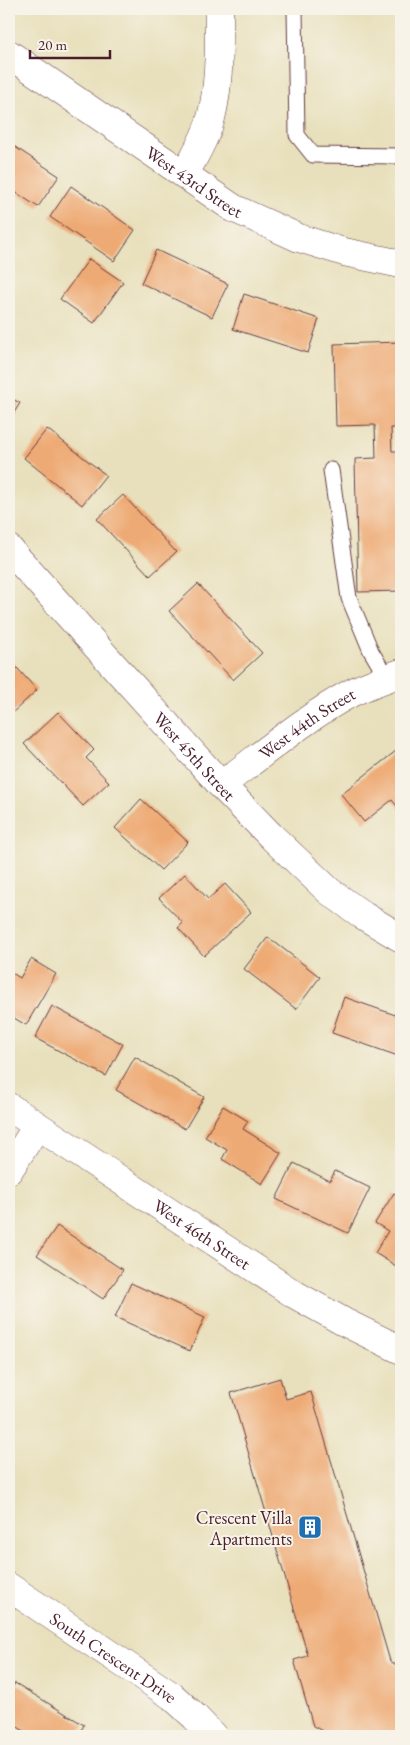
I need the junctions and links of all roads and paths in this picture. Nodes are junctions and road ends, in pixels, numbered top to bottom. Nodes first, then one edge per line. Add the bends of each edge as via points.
1 (218, 9) edge
2 (295, 9) edge
3 (9, 54) edge
4 (401, 156) edge
5 (185, 174) junction
6 (401, 264) edge
7 (331, 470) dead end
8 (9, 549) edge
9 (394, 675) edge
10 (221, 785) junction
11 (401, 938) edge
12 (9, 1107) edge
13 (37, 1126) junction
14 (9, 1170) edge
15 (401, 1350) edge
16 (9, 1587) edge
17 (213, 1736) edge

1 - 5 street via 216,95 203,141
2 - 4 lane via 297,135 314,154
3 - 5 street, West 43rd Street
5 - 6 street, West 43rd Street via 233,208 299,238
7 - 9 lane via 349,598 371,651
8 - 10 street, West 45th Street
9 - 10 street, West 44th Street via 350,694 305,722
10 - 11 street, West 45th Street via 329,890
12 - 13 street, West 46th Street
13 - 14 street
13 - 15 street, West 46th Street via 294,1294
16 - 17 street, South Crescent Drive via 172,1696

